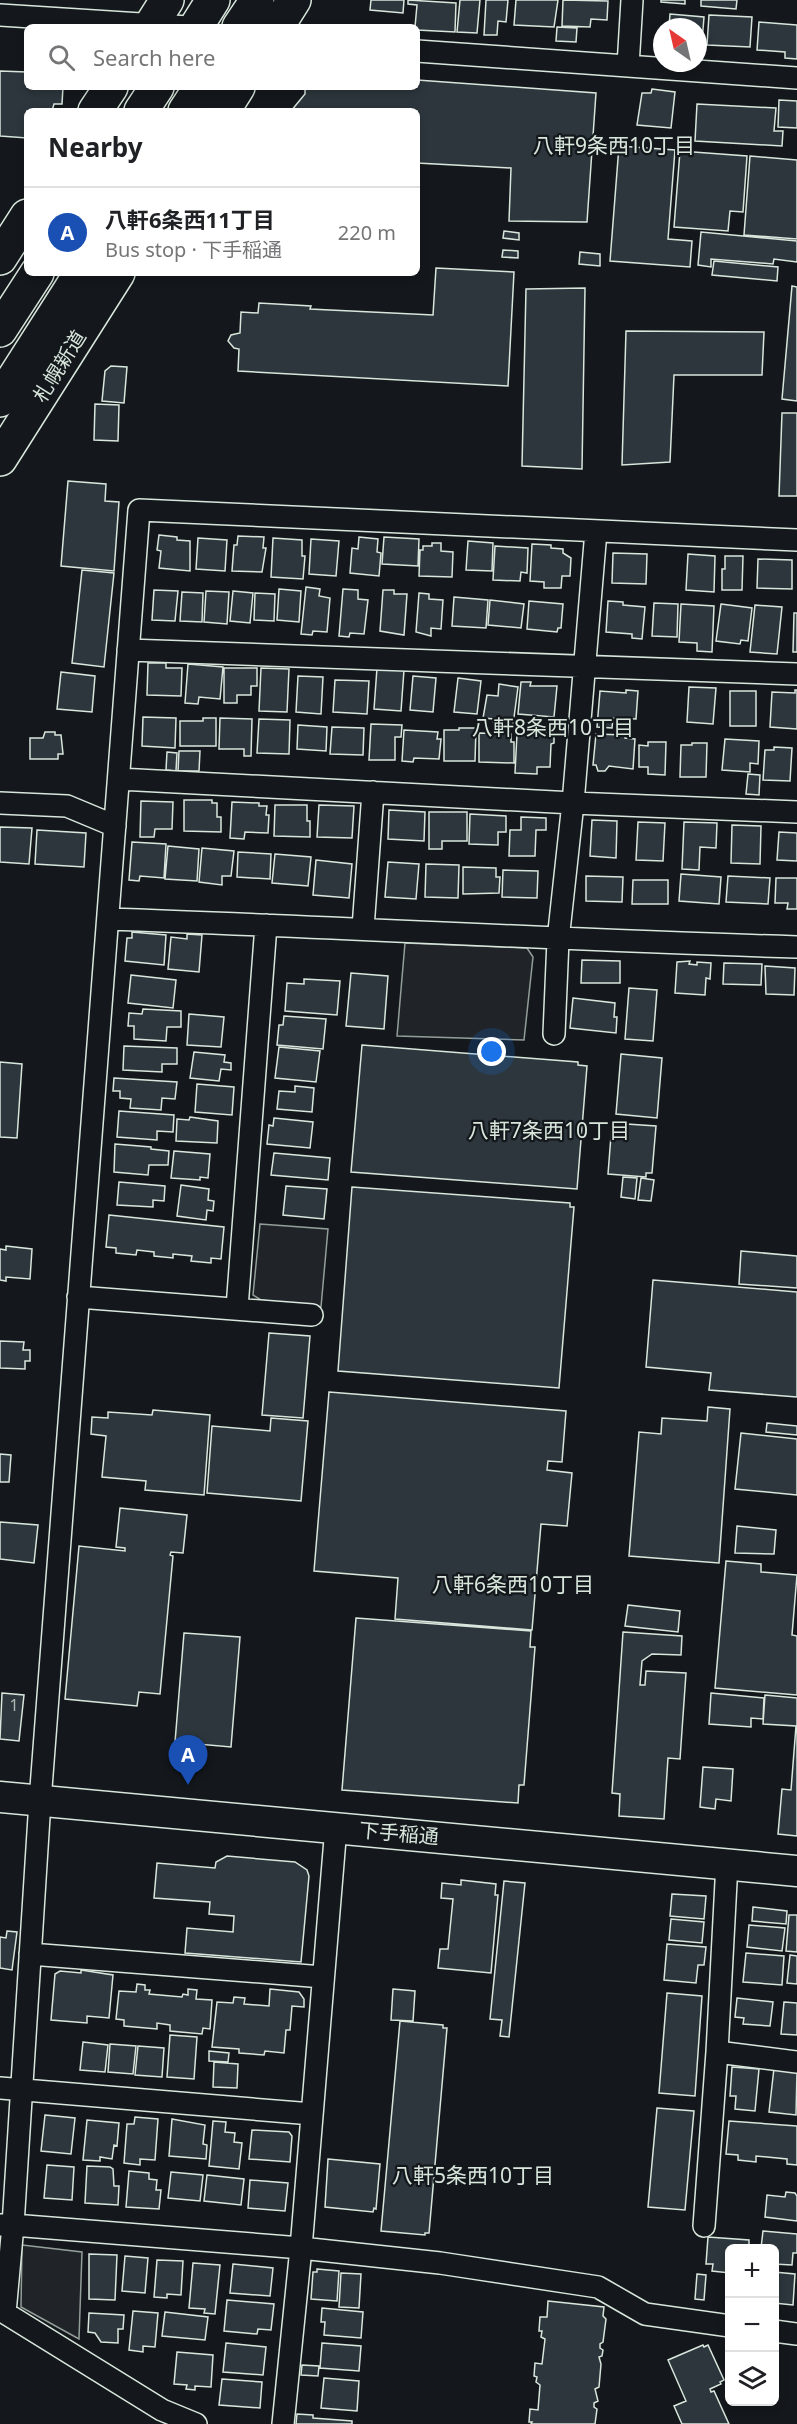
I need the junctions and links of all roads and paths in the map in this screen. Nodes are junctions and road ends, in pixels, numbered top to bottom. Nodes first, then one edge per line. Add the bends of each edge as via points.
1 (213, 0) edge
2 (257, 0) edge
3 (294, 0) edge
4 (632, 0) edge
5 (0, 15) edge
6 (156, 18) edge
7 (177, 24) edge
8 (198, 24) edge
9 (241, 24) edge
10 (279, 24) edge
11 (420, 51) edge
12 (628, 66) junction
13 (797, 78) edge
14 (109, 90) edge
15 (155, 90) edge
16 (199, 90) edge
17 (236, 90) edge
18 (97, 108) edge
19 (143, 108) edge
20 (187, 108) edge
21 (225, 108) edge
22 (24, 221) edge
23 (0, 258) edge
24 (35, 276) edge
25 (79, 276) edge
26 (116, 276) edge
27 (0, 330) edge
28 (0, 400) edge
29 (0, 459) edge
30 (596, 531) junction
31 (797, 540) edge
32 (128, 650) junction
33 (584, 667) junction
34 (797, 674) edge
35 (119, 779) junction
36 (373, 792) junction
37 (573, 802) junction
38 (0, 803) edge
39 (797, 812) edge
40 (115, 826) junction
41 (108, 919) junction
42 (266, 925) junction
43 (363, 928) junction
44 (558, 940) junction
45 (797, 947) edge
46 (554, 1034) dead end
47 (78, 1297) junction
48 (237, 1308) junction
49 (312, 1315) dead end
50 (0, 1797) edge
51 (40, 1801) junction
52 (336, 1827) junction
53 (727, 1863) junction
54 (797, 1871) edge
55 (30, 1954) junction
56 (323, 1977) junction
57 (717, 2052) junction
58 (797, 2062) edge
59 (0, 2088) edge
60 (21, 2089) junction
61 (312, 2114) junction
62 (6, 2225) edge
63 (704, 2226) dead end
64 (301, 2248) junction
65 (725, 2324) edge
66 (779, 2332) edge
67 (797, 2334) edge
68 (196, 2424) edge
69 (283, 2424) edge

1 - 8 highway
2 - 9 highway
3 - 10 highway
4 - 12 street
5 - 6 street
6 - 7 street
11 - 12 street
12 - 13 street
14 - 18 highway
15 - 19 highway
16 - 20 highway
17 - 21 highway
22 - 23 highway
24 - 27 highway
25 - 28 highway
26 - 29 highway, 札幌新道
30 - 31 street
30 - 32 street via 139,510
30 - 33 street
32 - 33 street
32 - 35 street
33 - 34 street
33 - 37 street
35 - 36 street
35 - 40 street
36 - 37 street
36 - 43 street
37 - 39 street
37 - 44 street
38 - 40 street via 67,806
40 - 41 street
41 - 42 street
41 - 47 street
42 - 43 street
42 - 48 street
43 - 44 street
44 - 45 street
44 - 46 street
47 - 48 street
47 - 51 street
48 - 49 street
50 - 51 main road, 下手稲通
51 - 52 main road, 下手稲通
51 - 55 street
52 - 53 main road, 下手稲通
52 - 56 street
53 - 54 main road, 下手稲通
53 - 57 street
55 - 56 street
55 - 60 street
56 - 61 street
57 - 58 street
57 - 63 street
59 - 60 street
60 - 61 street
60 - 62 street
61 - 64 street
62 - 64 street
62 - 68 street via 5,2313 162,2410
64 - 65 street via 440,2263 598,2287 645,2314
64 - 69 street
66 - 67 street

